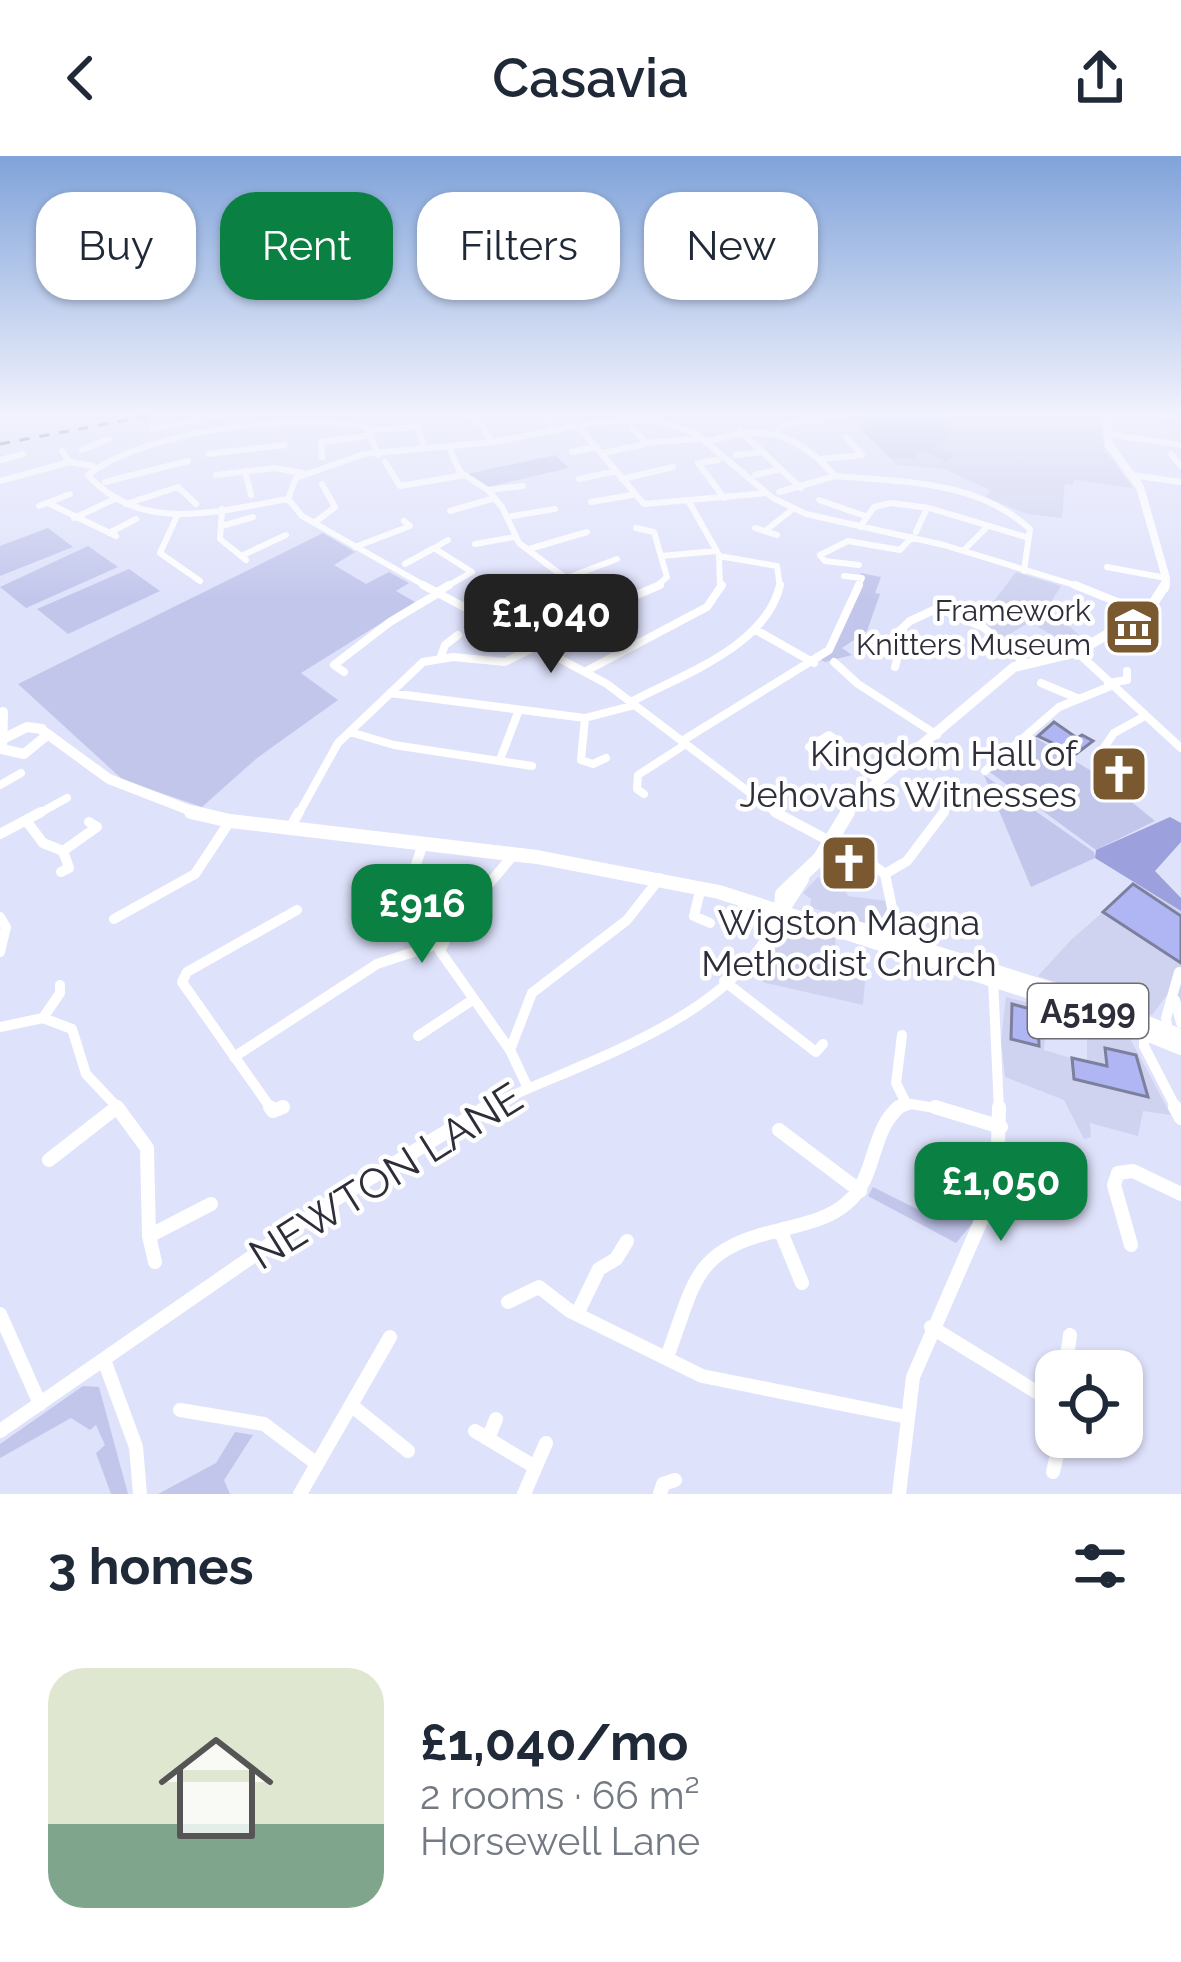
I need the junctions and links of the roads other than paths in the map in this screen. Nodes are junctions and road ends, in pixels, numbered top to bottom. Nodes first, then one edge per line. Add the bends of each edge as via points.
1 (91, 475) edge
2 (133, 475) edge
3 (245, 475) edge
4 (300, 475) edge
5 (394, 475) edge
6 (615, 475) edge
7 (619, 475) edge
8 (705, 475) edge
9 (747, 475) edge
10 (787, 475) edge
11 (1131, 475) edge
12 (1134, 475) edge
13 (465, 476) joint
14 (835, 476) joint
15 (579, 479) dead end
16 (112, 482) dead end
17 (1181, 482) edge
18 (521, 484) dead end
19 (801, 488) junction
20 (314, 490) dead end
21 (488, 490) junction
22 (778, 492) dead end
23 (766, 493) junction
24 (70, 494) dead end
25 (246, 494) dead end
26 (632, 495) junction
27 (117, 498) junction
28 (495, 498) junction
29 (724, 498) junction
30 (288, 499) junction
31 (819, 500) dead end
32 (591, 502) dead end
33 (689, 502) junction
34 (196, 504) dead end
35 (126, 505) junction
36 (927, 508) junction
37 (222, 509) junction
38 (793, 509) junction
39 (454, 511) dead end
40 (554, 511) dead end
41 (177, 515) junction
42 (255, 516) dead end
43 (865, 516) junction
44 (507, 517) junction
45 (74, 518) junction
46 (136, 518) dead end
47 (314, 524) junction
48 (222, 526) junction
49 (410, 526) dead end
50 (860, 526) junction
51 (636, 528) dead end
52 (986, 530) junction
53 (587, 532) dead end
54 (914, 534) junction
55 (286, 535) dead end
56 (777, 535) dead end
57 (514, 537) junction
58 (1029, 538) junction
59 (448, 540) dead end
60 (475, 544) dead end
61 (355, 548) junction
62 (434, 548) junction
63 (529, 549) junction
64 (965, 549) dead end
65 (718, 554) junction
66 (661, 556) junction
67 (617, 559) dead end
68 (403, 562) dead end
69 (859, 565) dead end
70 (1113, 570) dead end
71 (1024, 571) junction
72 (564, 577) junction
73 (844, 577) dead end
74 (198, 578) dead end
75 (1166, 578) junction
76 (536, 590) junction
77 (440, 592) junction
78 (1142, 612) junction
79 (489, 617) junction
80 (755, 630) junction
81 (458, 635) dead end
82 (539, 645) junction
83 (1077, 652) junction
84 (442, 656) junction
85 (900, 661) dead end
86 (834, 662) dead end
87 (1024, 662) junction
88 (814, 663) junction
89 (586, 671) junction
90 (1127, 671) dead end
91 (344, 672) dead end
92 (1041, 683) dead end
93 (1109, 684) junction
94 (390, 693) junction
95 (1077, 698) junction
96 (633, 704) junction
97 (2, 709) edge
98 (519, 710) junction
99 (1142, 717) junction
100 (585, 718) junction
101 (27, 727) junction
102 (1102, 728) dead end
103 (1179, 729) edge
104 (350, 732) junction
105 (46, 733) junction
106 (1114, 733) junction
107 (937, 735) junction
108 (1166, 736) junction
109 (2, 742) edge
110 (684, 743) junction
111 (1181, 748) edge
112 (833, 751) dead end
113 (21, 754) junction
114 (501, 757) junction
115 (78, 758) junction
116 (606, 758) dead end
117 (0, 759) edge
118 (1115, 761) dead end
119 (532, 766) dead end
120 (985, 771) dead end
121 (22, 773) dead end
122 (880, 780) junction
123 (1, 786) edge
124 (637, 792) dead end
125 (67, 798) dead end
126 (953, 799) dead end
127 (230, 821) junction
128 (28, 823) junction
129 (89, 823) dead end
130 (290, 828) junction
131 (0, 834) edge
132 (834, 841) junction
133 (423, 843) junction
134 (63, 851) junction
135 (515, 853) junction
136 (414, 871) dead end
137 (61, 872) dead end
138 (885, 874) junction
139 (660, 878) junction
140 (701, 887) junction
141 (784, 909) junction
142 (297, 910) dead end
143 (0, 917) edge
144 (113, 919) dead end
145 (710, 923) dead end
146 (896, 927) dead end
147 (442, 943) junction
148 (0, 952) edge
149 (994, 975) junction
150 (1180, 978) edge
151 (724, 981) junction
152 (63, 990) dead end
153 (471, 1001) junction
154 (43, 1018) junction
155 (1144, 1026) junction
156 (1173, 1026) edge
157 (0, 1027) edge
158 (902, 1035) dead end
159 (418, 1036) dead end
160 (823, 1044) dead end
161 (1180, 1044) edge
162 (510, 1050) junction
163 (234, 1057) junction
164 (527, 1086) junction
165 (906, 1103) junction
166 (117, 1107) junction
167 (274, 1112) dead end
168 (1181, 1118) edge
169 (1001, 1127) junction
170 (778, 1130) dead end
171 (50, 1160) dead end
172 (860, 1191) junction
173 (1181, 1194) edge
174 (211, 1204) dead end
175 (781, 1232) junction
176 (149, 1236) junction
177 (627, 1241) dead end
178 (1131, 1245) dead end
179 (155, 1262) dead end
180 (802, 1282) dead end
181 (508, 1302) dead end
182 (578, 1312) junction
183 (0, 1314) edge
184 (931, 1328) junction
185 (1070, 1335) dead end
186 (390, 1336) dead end
187 (1068, 1350) edge
188 (667, 1357) junction
189 (104, 1360) junction
190 (1035, 1391) edge
191 (40, 1404) junction
192 (351, 1405) junction
193 (180, 1410) dead end
194 (907, 1417) junction
195 (496, 1419) dead end
196 (0, 1431) edge
197 (546, 1443) dead end
198 (408, 1451) dead end
199 (1056, 1458) edge
200 (317, 1464) junction
201 (536, 1467) junction
202 (1053, 1472) dead end
203 (140, 1494) edge
204 (300, 1494) edge
205 (524, 1494) edge
206 (899, 1494) edge

1 - 27 street
2 - 16 street
3 - 25 street
4 - 30 street
5 - 13 street via 402,490
6 - 15 street
7 - 26 street
8 - 29 street
9 - 23 street
10 - 19 street
11 - 75 main road
12 - 17 street
13 - 21 street
14 - 19 street
14 - 58 street via 946,485 1018,514
18 - 21 street
19 - 22 street
20 - 47 street via 324,486 335,507
21 - 28 street
23 - 29 street
23 - 38 street
24 - 45 street via 44,505
26 - 32 street
26 - 33 street via 651,505
27 - 35 street
27 - 45 street
28 - 39 street
28 - 44 street
29 - 33 street
30 - 37 street
30 - 47 street
31 - 43 street
33 - 65 street
34 - 35 street via 178,488
35 - 41 street
36 - 43 street via 887,502
36 - 52 street
36 - 54 street
37 - 41 street
37 - 48 street
38 - 50 street
38 - 56 street via 760,529
40 - 44 street
41 - 74 street via 155,554
42 - 48 street
43 - 50 street
44 - 57 street
45 - 46 street via 112,534
47 - 61 street
48 - 55 street via 222,544 244,558
49 - 61 street
50 - 54 street
51 - 66 street via 654,532
52 - 58 street
52 - 64 street
53 - 63 street
54 - 69 street via 904,549 848,540 820,555
54 - 71 street
57 - 60 street
57 - 63 street
58 - 71 street
59 - 62 street
61 - 77 street
62 - 68 street
62 - 77 street via 476,569
63 - 72 street
65 - 66 street
65 - 80 street via 780,570 777,606
65 - 89 street via 724,583 716,600
66 - 76 street via 665,583 599,614 579,614
67 - 72 street
70 - 75 street
71 - 78 street
72 - 76 street
73 - 88 street via 867,579 838,638
75 - 78 main road
76 - 79 street
77 - 79 street
77 - 91 street via 332,664
78 - 83 main road
79 - 82 street
80 - 88 street
80 - 96 street
81 - 84 street
82 - 84 street via 502,665
82 - 89 street
83 - 87 main road
83 - 93 street
84 - 94 street via 423,662
85 - 87 street via 891,639 938,608 983,628
86 - 107 street
87 - 107 main road
88 - 110 street
89 - 96 street
90 - 93 street via 1127,680
92 - 95 street
93 - 95 street
93 - 99 street
94 - 98 street
94 - 104 street
95 - 120 street
96 - 100 street
96 - 110 street
97 - 101 main road
97 - 109 main road
98 - 100 street
98 - 114 street
99 - 106 street
99 - 108 street
100 - 116 street via 581,760 586,769
101 - 105 main road
101 - 109 main road
102 - 106 street
103 - 108 street
104 - 114 street
104 - 130 street via 327,757
105 - 113 main road
105 - 115 main road, A5199
106 - 118 street via 1101,752
107 - 122 main road
108 - 111 street
109 - 113 main road via 8,754
110 - 124 street via 638,775
110 - 132 street via 791,824
112 - 122 street
113 - 115 main road, A5199
113 - 117 street
114 - 119 street
115 - 127 main road, A5199 via 149,800
121 - 123 street
122 - 132 main road via 855,801
125 - 128 street
126 - 138 street via 907,861
127 - 130 main road, A5199
127 - 144 street via 195,874
128 - 131 street
128 - 134 street via 43,843
129 - 134 street via 97,827
130 - 133 main road, A5199
132 - 138 street
132 - 141 main road via 788,887
133 - 135 main road, A5199
133 - 136 street
134 - 137 street via 69,868
135 - 139 main road, A5199
135 - 147 street
138 - 146 street
139 - 140 main road, A5199
139 - 162 street via 628,920 532,993
140 - 141 main road, A5199
140 - 145 street via 694,916
141 - 149 main road, A5199
141 - 149 main road, A5199
141 - 151 street, NEWTON LANE
142 - 163 street via 182,982
143 - 148 street
147 - 153 street
147 - 163 street via 377,964
149 - 155 main road, A5199
149 - 169 street
150 - 156 street
151 - 160 street via 806,1046 817,1052
151 - 164 street, NEWTON LANE via 652,1033
152 - 154 street
153 - 159 street
153 - 162 street
154 - 157 street
154 - 166 street via 72,1029 86,1074
155 - 156 main road, A5199
155 - 161 main road, A5199
155 - 168 street via 1144,1046
156 - 161 main road, A5199
158 - 165 street via 896,1083
162 - 164 street
163 - 167 street
164 - 189 street, NEWTON LANE via 425,1142
165 - 169 street
165 - 172 street via 886,1121
166 - 171 street
166 - 176 street via 146,1148
169 - 184 street via 990,1209
170 - 172 street
172 - 175 street via 819,1220
173 - 178 street via 1132,1171 1118,1173 1114,1185
174 - 176 street via 201,1217
175 - 180 street
175 - 188 street via 716,1251
176 - 179 street
177 - 182 street via 599,1269
181 - 182 street via 541,1279 562,1307
182 - 188 street
183 - 191 street
184 - 190 street
184 - 194 street
185 - 187 street
186 - 192 street
188 - 194 street via 702,1376
189 - 191 street, NEWTON LANE
189 - 203 street via 136,1447
191 - 196 street, NEWTON LANE
192 - 198 street
192 - 200 street
193 - 200 street via 264,1424
194 - 206 street
195 - 201 street via 481,1435
197 - 201 street
199 - 202 street
200 - 204 street
201 - 205 street

